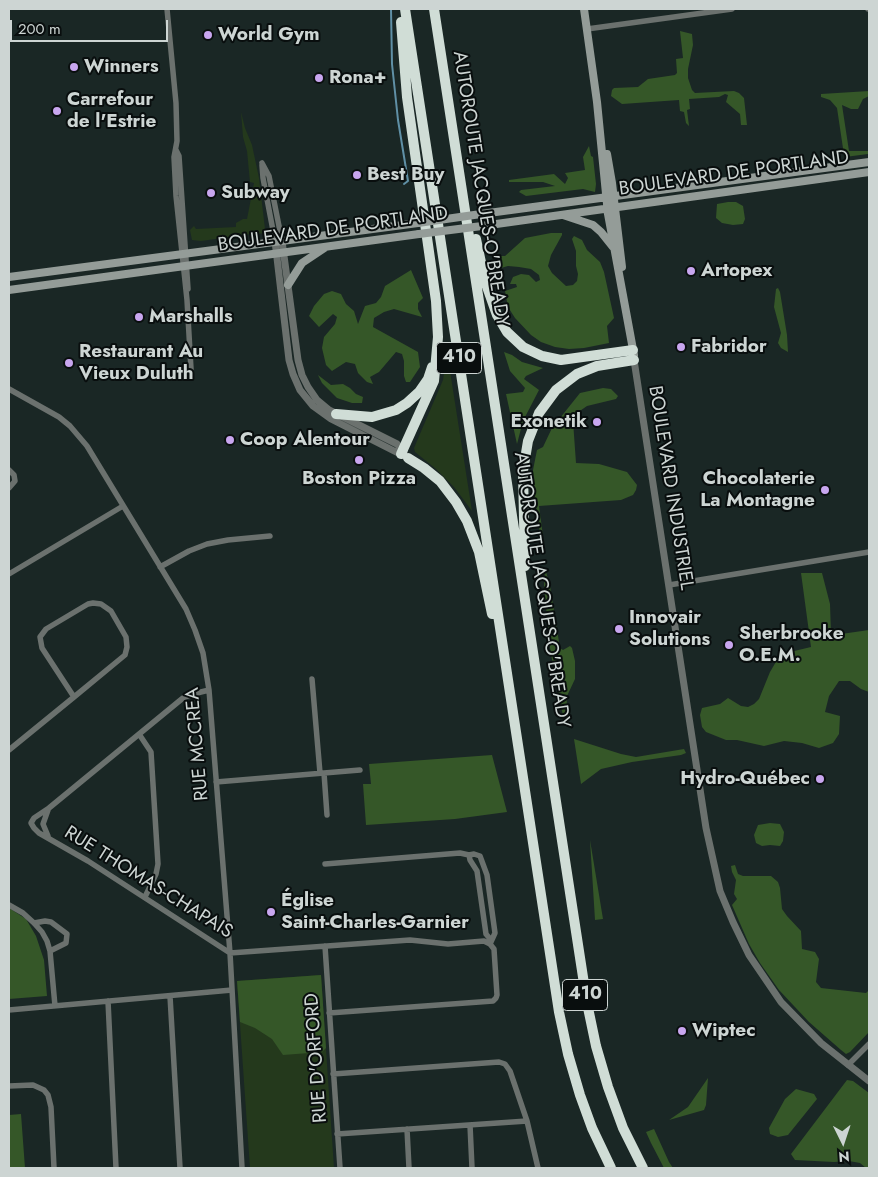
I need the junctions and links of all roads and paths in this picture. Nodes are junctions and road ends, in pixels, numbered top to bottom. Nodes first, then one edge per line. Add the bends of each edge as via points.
1 (167, 9) edge
2 (400, 9) edge
3 (405, 9) edge
4 (434, 9) edge
5 (584, 9) edge
6 (732, 9) edge
7 (587, 29) junction
8 (456, 149) junction
9 (869, 162) edge
10 (869, 172) edge
11 (611, 196) junction
12 (612, 208) junction
13 (562, 214) junction
14 (279, 241) junction
15 (328, 246) junction
16 (614, 248) junction
17 (184, 253) junction
18 (280, 253) junction
19 (185, 266) junction
20 (9, 278) edge
21 (288, 285) junction
22 (9, 290) edge
23 (628, 321) junction
24 (438, 337) junction
25 (634, 355) junction
26 (191, 369) dead end
27 (9, 389) edge
28 (336, 414) junction
29 (404, 454) junction
30 (9, 470) edge
31 (9, 488) edge
32 (123, 506) junction
33 (270, 536) dead end
34 (869, 552) edge
35 (160, 567) junction
36 (10, 570) edge
37 (669, 585) junction
38 (528, 619) junction
39 (312, 679) dead end
40 (209, 690) junction
41 (74, 697) junction
42 (512, 708) junction
43 (139, 734) junction
44 (9, 750) edge
45 (360, 770) dead end
46 (322, 773) junction
47 (216, 782) junction
48 (49, 808) junction
49 (327, 816) dead end
50 (49, 838) junction
51 (469, 855) junction
52 (325, 864) dead end
53 (145, 898) junction
54 (9, 905) edge
55 (34, 923) junction
56 (491, 942) junction
57 (325, 946) junction
58 (50, 951) junction
59 (230, 953) junction
60 (232, 990) junction
61 (170, 996) junction
62 (108, 1001) junction
63 (55, 1006) junction
64 (9, 1010) edge
65 (329, 1013) junction
66 (869, 1044) edge
67 (848, 1065) junction
68 (333, 1074) junction
69 (869, 1081) edge
70 (9, 1086) edge
71 (527, 1122) junction
72 (470, 1125) junction
73 (407, 1129) junction
74 (337, 1134) junction
75 (54, 1168) edge
76 (116, 1168) edge
77 (180, 1168) edge
78 (242, 1168) edge
79 (340, 1168) edge
80 (409, 1168) edge
81 (472, 1168) edge
82 (538, 1168) edge
83 (611, 1168) edge
84 (643, 1168) edge

1 - 17 street via 175,88 174,157
2 - 24 highway via 407,97
3 - 42 highway, 410
4 - 8 highway, AUTOROUTE JACQUES-O'BREADY / 410
5 - 7 main road, BOULEVARD INDUSTRIEL
6 - 7 street
7 - 11 main road, BOULEVARD INDUSTRIEL
8 - 25 highway via 486,284 497,315 510,335 530,351 555,359
8 - 38 highway, AUTOROUTE JACQUES-O'BREADY / 410
9 - 11 main road, BOULEVARD DE PORTLAND
10 - 12 main road, BOULEVARD DE PORTLAND
11 - 12 main road, BOULEVARD INDUSTRIEL
11 - 14 main road, BOULEVARD DE PORTLAND, bridge
12 - 13 main road, BOULEVARD DE PORTLAND
12 - 16 main road, BOULEVARD INDUSTRIEL
12 - 23 main road, BOULEVARD INDUSTRIEL
13 - 15 main road, BOULEVARD DE PORTLAND, bridge
13 - 16 main road via 595,227
14 - 14 street via 269,176 262,162 263,178
14 - 17 main road, BOULEVARD DE PORTLAND
14 - 18 street
15 - 18 main road, BOULEVARD DE PORTLAND
15 - 21 main road via 302,262
16 - 23 main road, BOULEVARD INDUSTRIEL
17 - 19 street
17 - 20 main road, BOULEVARD DE PORTLAND
18 - 19 main road, BOULEVARD DE PORTLAND
18 - 21 street
18 - 29 street via 289,360 300,390 328,418
19 - 22 main road, BOULEVARD DE PORTLAND
19 - 26 street
21 - 28 street via 302,375 315,398
23 - 25 main road, BOULEVARD INDUSTRIEL
24 - 28 highway via 428,378 407,403 372,417
24 - 29 highway via 434,381
25 - 37 street, BOULEVARD INDUSTRIEL
25 - 38 highway via 593,367 571,378 550,397 536,421 527,446 523,476
27 - 32 street, RUE MCCREA via 53,412 70,426 93,455
28 - 29 street via 397,444
29 - 42 highway via 443,485 472,531
30 - 31 street via 15,480
32 - 35 street, RUE MCCREA
32 - 36 street
33 - 35 street via 207,544
34 - 37 street
35 - 40 street, RUE MCCREA via 195,630 203,653
37 - 67 street, BOULEVARD INDUSTRIEL via 706,828 724,902 749,955 775,994 806,1029
38 - 84 highway, AUTOROUTE JACQUES-O'BREADY / 410 via 591,1025 613,1101
39 - 46 street
40 - 43 street, RUE THOMAS-CHAPAIS via 183,698
40 - 47 street, RUE MCCREA
41 - 41 street via 126,652 126,637 111,611 101,604 88,604 46,629 40,637 42,648
41 - 44 street
42 - 83 highway, 410 via 565,1040 585,1108
43 - 48 street, RUE THOMAS-CHAPAIS
43 - 53 street via 151,752 158,859
45 - 46 street
46 - 47 street
46 - 49 street
47 - 59 street, RUE MCCREA
48 - 50 street, RUE THOMAS-CHAPAIS via 43,824
48 - 50 street, RUE THOMAS-CHAPAIS via 32,823 36,831
50 - 53 street, RUE THOMAS-CHAPAIS
51 - 52 street via 460,853
51 - 56 street via 477,871 486,934
51 - 56 street via 480,856 486,868 495,933
53 - 59 street, RUE THOMAS-CHAPAIS
54 - 55 street
55 - 58 street
55 - 58 street via 51,922 67,934 66,943
56 - 57 street via 448,944 415,940
56 - 65 street via 497,995 493,1001
57 - 59 street
57 - 65 street, RUE D'ORFORD
58 - 63 street
59 - 60 street, RUE MCCREA
60 - 61 street
60 - 78 street, RUE MCCREA
61 - 62 street
61 - 77 street
62 - 63 street
62 - 76 street
63 - 64 street
65 - 68 street, RUE D'ORFORD
66 - 67 street
67 - 69 street, BOULEVARD INDUSTRIEL
68 - 71 street via 502,1062 510,1071
68 - 74 street, RUE D'ORFORD
70 - 75 street via 33,1085 48,1095
71 - 72 street
71 - 82 street
72 - 73 street
72 - 81 street
73 - 74 street
73 - 80 street
74 - 79 street, RUE D'ORFORD

